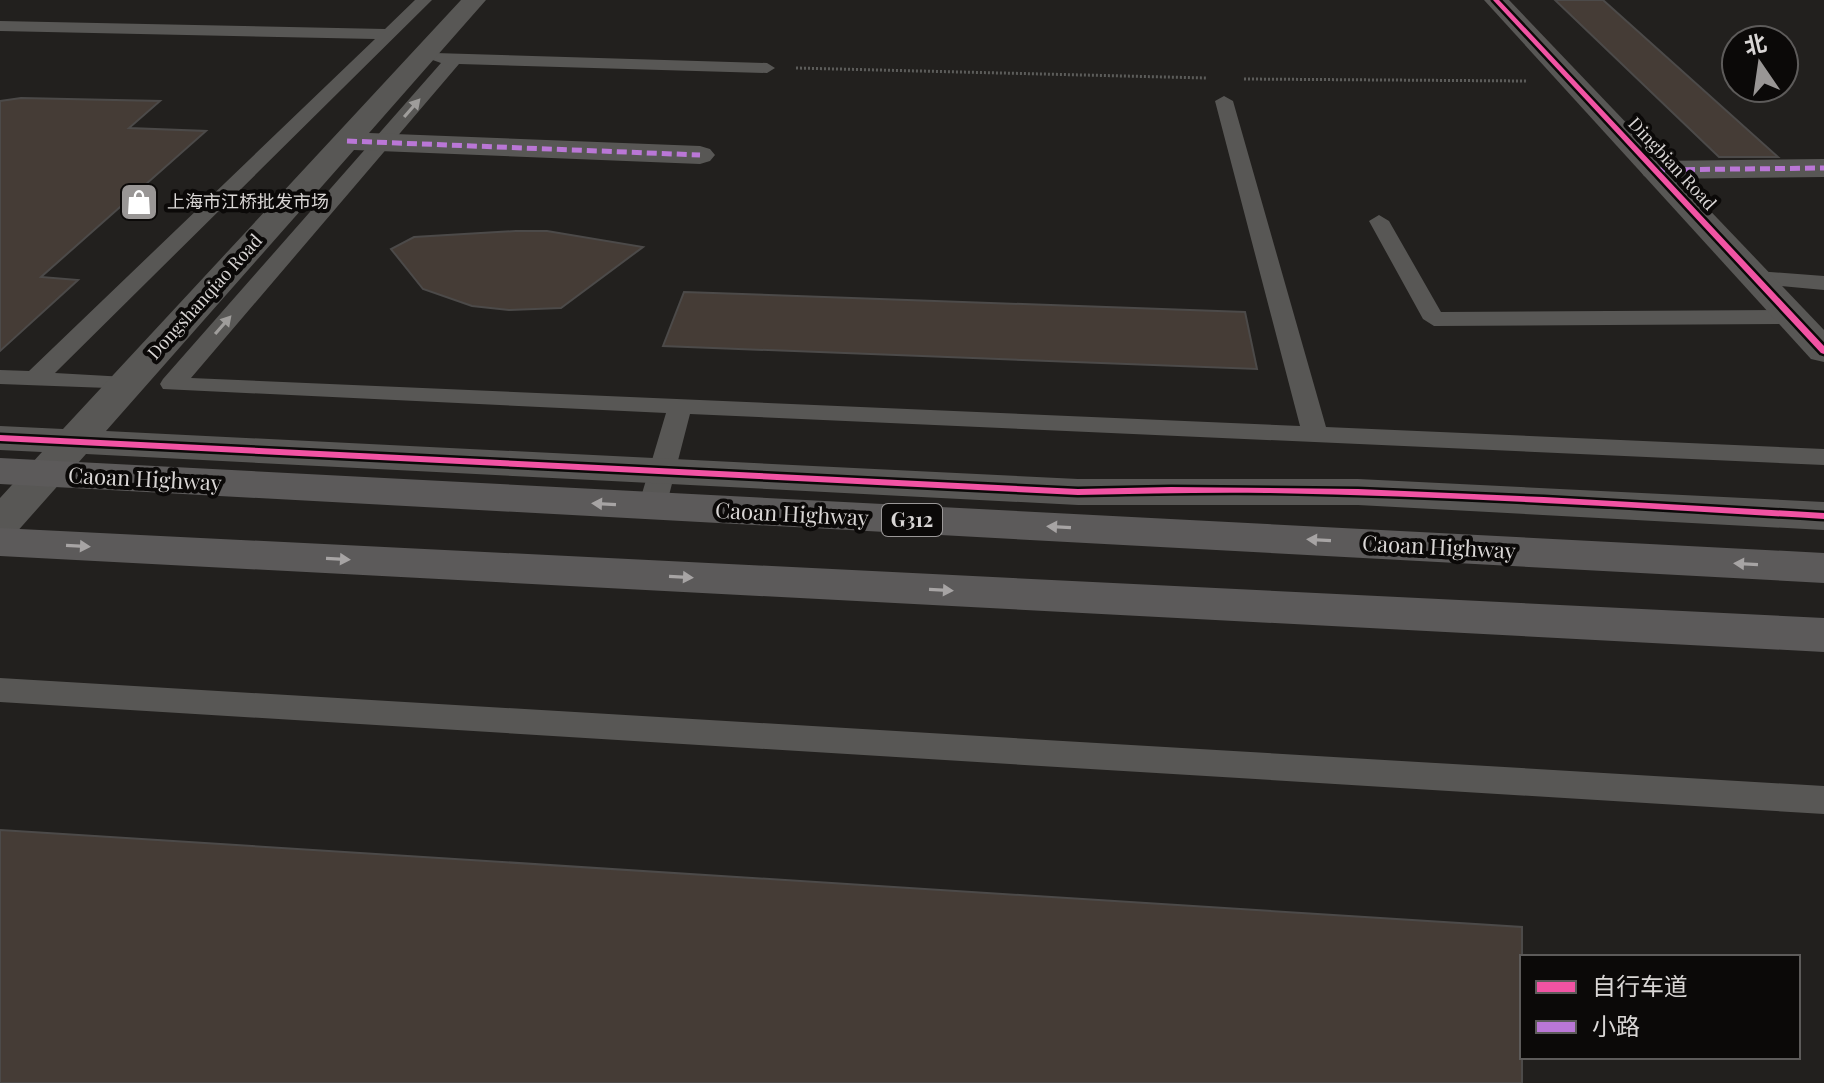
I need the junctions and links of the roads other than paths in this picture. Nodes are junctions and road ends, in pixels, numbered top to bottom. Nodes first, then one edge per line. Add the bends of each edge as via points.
1 (424, 0) edge
2 (474, 0) edge
3 (1496, 0) edge
4 (0, 26) edge
5 (389, 34) junction
6 (438, 58) junction
7 (767, 68) road end
8 (1224, 101) dead end
9 (347, 141) junction
10 (382, 142) junction
11 (700, 155) dead end
12 (1824, 168) edge
13 (1655, 170) junction
14 (1379, 221) dead end
15 (1756, 278) junction
16 (1824, 283) edge
17 (1792, 317) junction
18 (1824, 351) edge
19 (0, 377) edge
20 (35, 379) junction
21 (126, 384) junction
22 (680, 406) junction
23 (1315, 433) junction
24 (0, 438) edge
25 (74, 441) junction
26 (1824, 457) edge
27 (0, 471) edge
28 (45, 473) junction
29 (657, 488) junction
30 (1824, 516) edge
31 (0, 524) edge
32 (0, 542) edge
33 (1824, 568) edge
34 (1824, 635) edge
35 (0, 690) edge
36 (1824, 800) edge

1 - 5 lane
2 - 6 street, Dongshanqiao Road
3 - 13 street, Dingbian Road
4 - 5 lane
5 - 20 lane
6 - 7 lane
6 - 9 street, Dongshanqiao Road
10 -> 6 lane
8 - 23 lane
9 - 10 street
9 - 21 street, Dongshanqiao Road
10 - 11 street
22 -> 10 lane via 172,384
12 - 13 street
13 - 15 street, Dingbian Road
14 - 17 lane via 1434,319
15 - 16 lane
15 - 17 street, Dingbian Road
17 - 18 street, Dingbian Road
19 - 20 lane
20 - 21 lane
21 - 25 street, Dongshanqiao Road
22 - 23 lane
22 - 29 lane
23 - 26 lane
24 - 25 street
25 - 28 street, Dongshanqiao Road
25 - 29 street
27 - 28 highway, Caoan Highway / G312
29 -> 28 highway, Caoan Highway / G312
28 - 31 street, Dongshanqiao Road
29 - 30 street via 1078,492 1217,487
33 -> 29 highway, Caoan Highway / G312
32 -> 34 highway
35 - 36 lane

